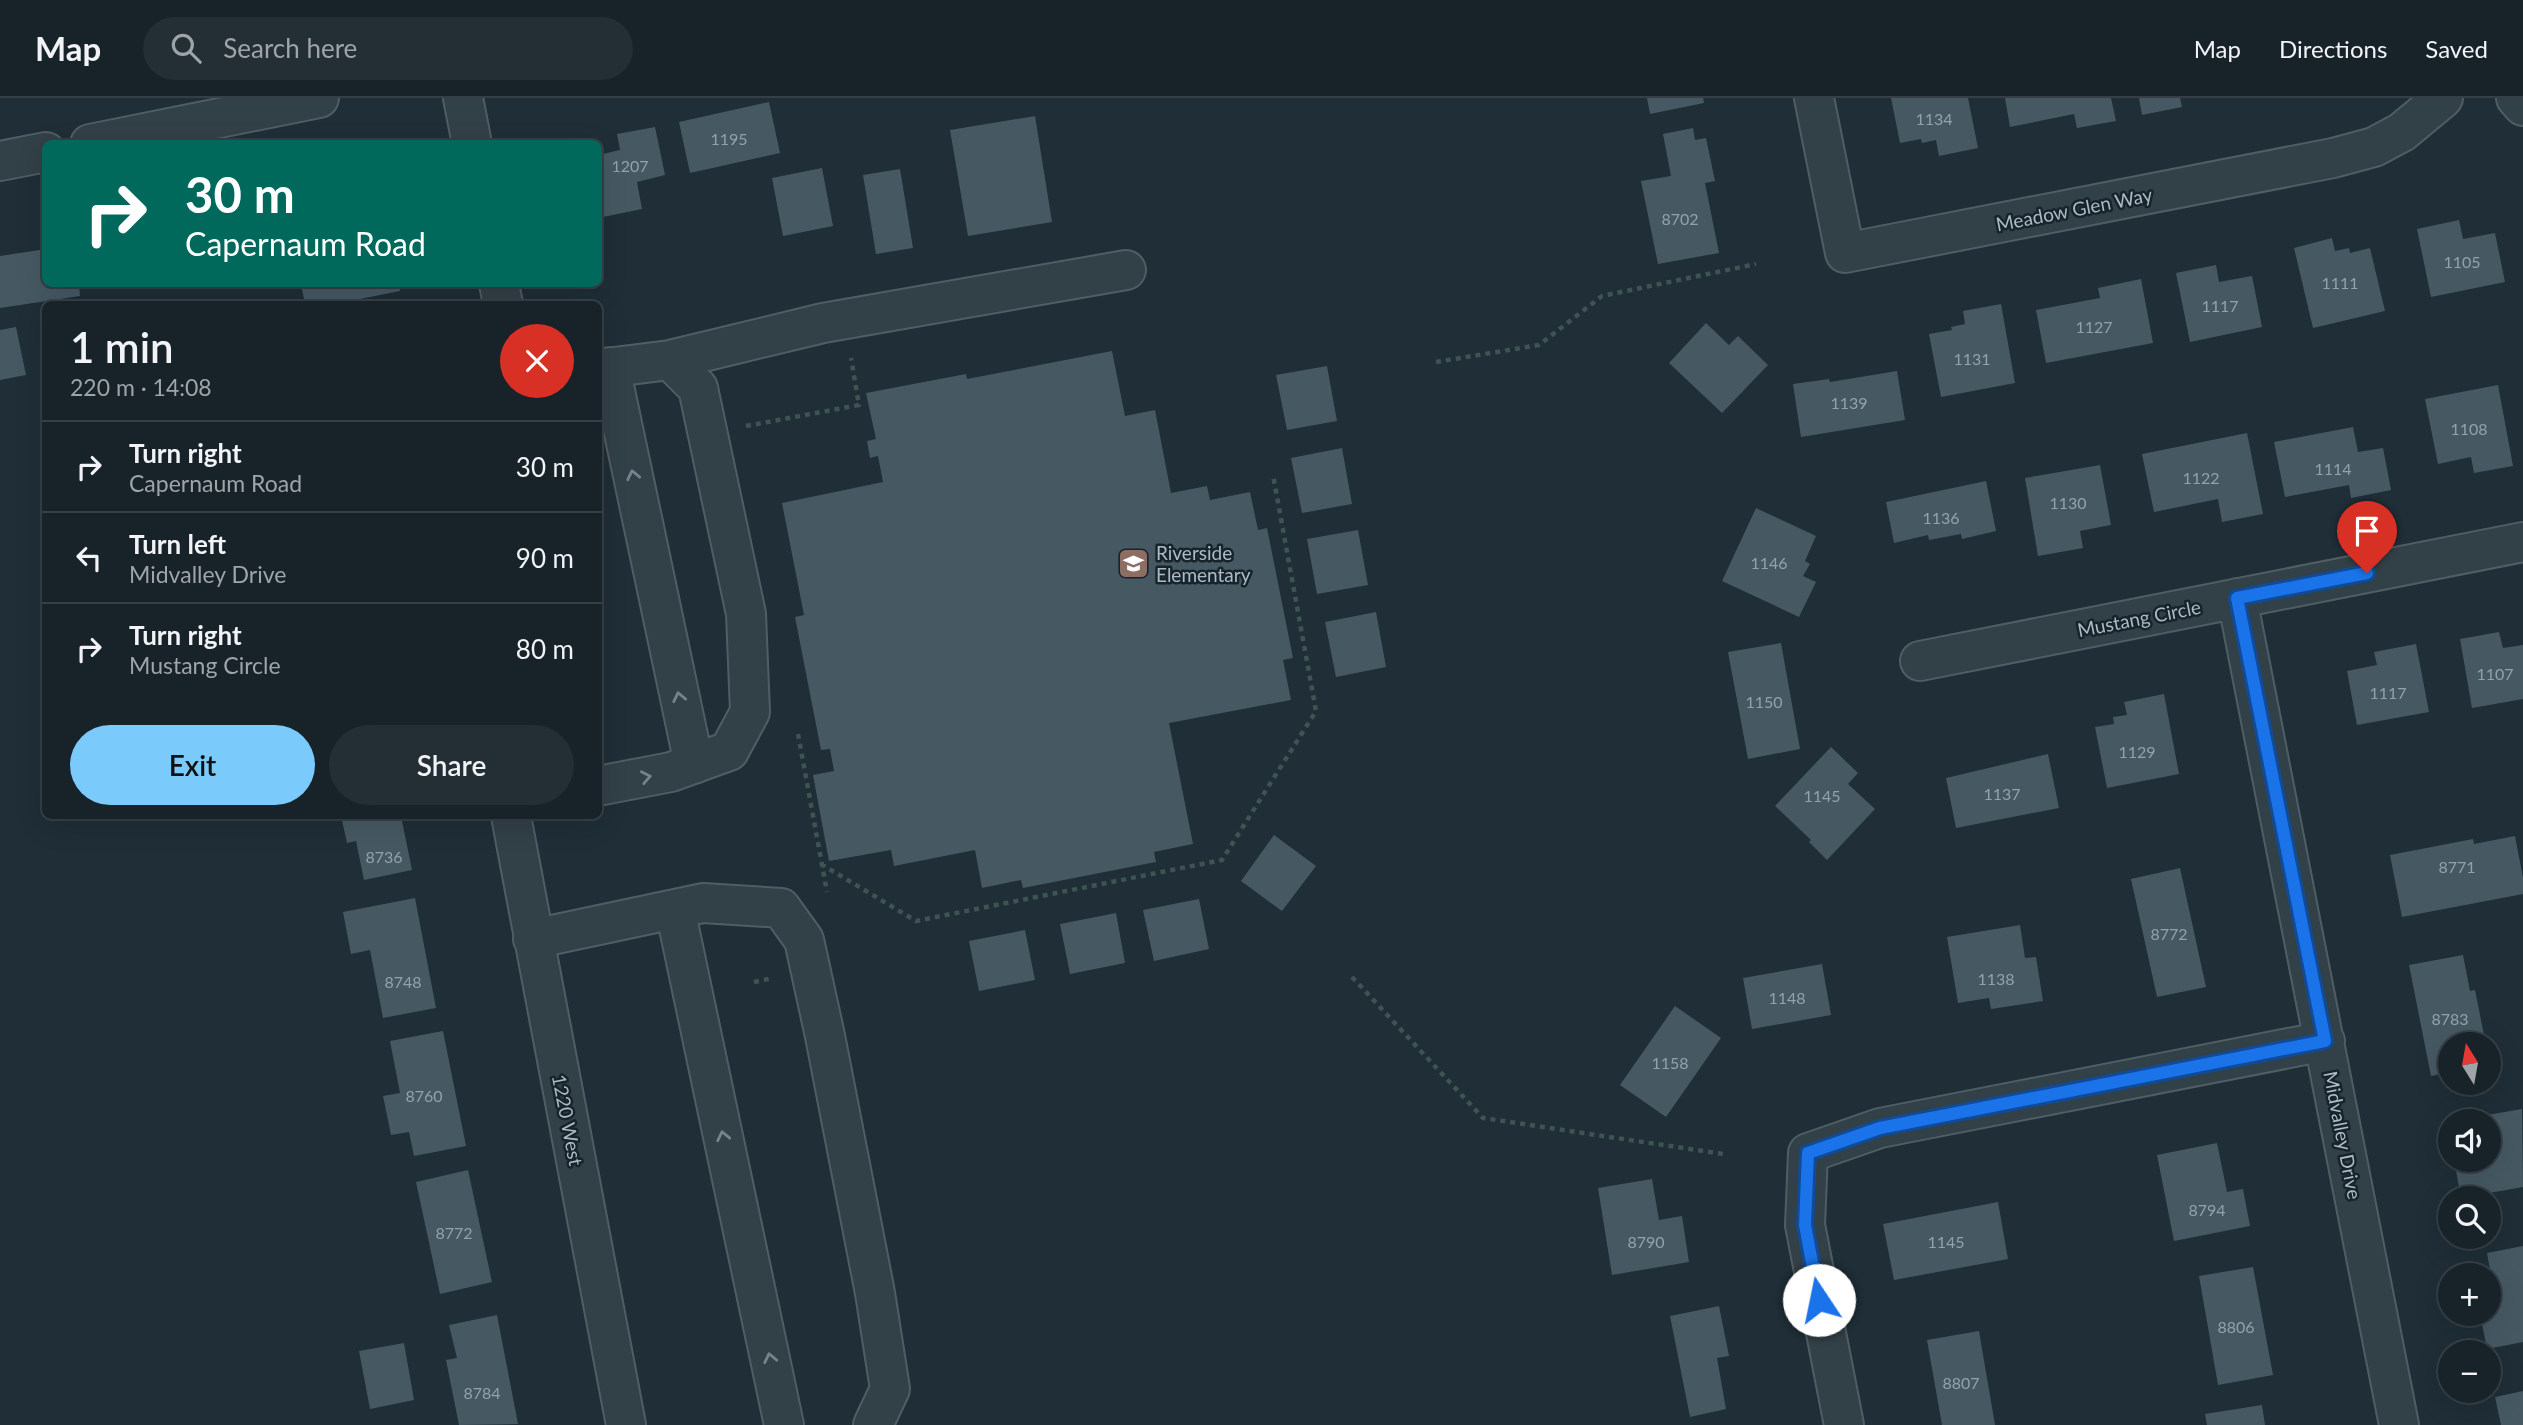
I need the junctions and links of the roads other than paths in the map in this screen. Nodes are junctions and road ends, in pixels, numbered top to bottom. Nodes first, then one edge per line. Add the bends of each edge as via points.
1 (320, 98) edge
2 (463, 98) edge
3 (1814, 98) edge
4 (2443, 98) edge
5 (2516, 98) edge
6 (2523, 106) edge
7 (110, 140) edge
8 (471, 140) edge
9 (42, 153) edge
10 (0, 161) edge
11 (1126, 270) dead end
12 (670, 360) junction
13 (604, 368) edge
14 (2523, 542) edge
15 (2237, 598) junction
16 (1920, 662) dead end
17 (694, 764) junction
18 (602, 785) edge
19 (512, 819) edge
20 (675, 909) junction
21 (533, 939) junction
22 (2325, 1041) junction
23 (626, 1425) edge
24 (784, 1425) edge
25 (873, 1425) edge
26 (1844, 1425) edge
27 (2399, 1425) edge

1 - 7 street
2 - 8 street
3 - 4 street, Meadow Glen Way via 1845,253 2333,158 2374,147
5 - 6 street
9 - 10 street
11 - 12 street via 844,319
12 - 13 street
12 - 17 street via 698,388 746,614 750,712 729,751
17 -> 13 street
14 - 15 street, Mustang Circle
15 - 16 street, Mustang Circle
15 - 22 street, Midvalley Drive
18 -> 17 street
19 - 21 street, 1220 West
20 - 21 street
24 -> 20 street
20 - 25 street via 703,903 781,908 803,940 849,1158 890,1389
21 - 23 street, 1220 West
22 - 26 street via 1880,1128 1808,1153 1805,1225
22 - 27 street, Midvalley Drive

